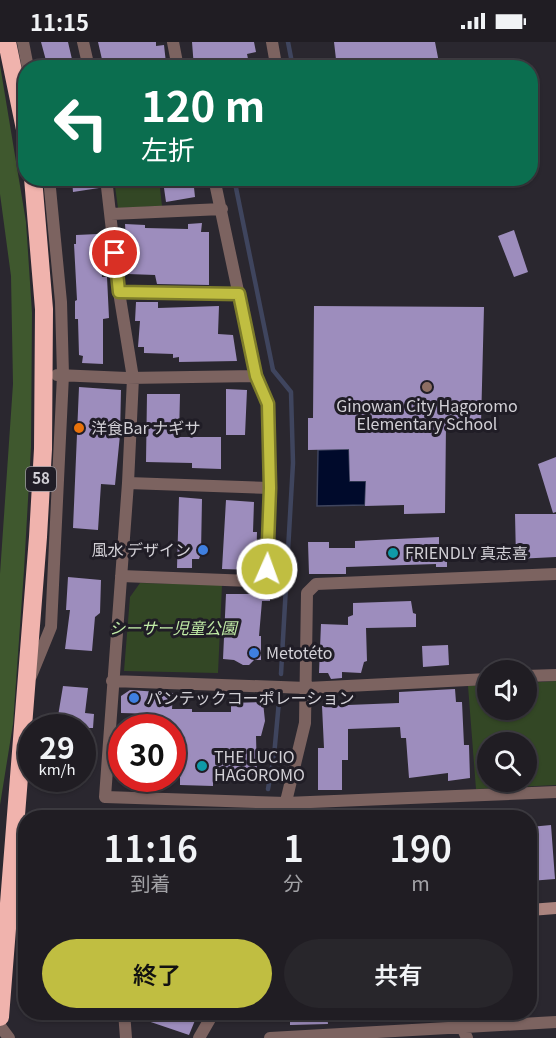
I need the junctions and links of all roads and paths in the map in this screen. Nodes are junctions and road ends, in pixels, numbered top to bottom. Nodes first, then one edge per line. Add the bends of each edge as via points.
1 (7, 42) edge
2 (23, 42) edge
3 (83, 42) edge
4 (173, 42) edge
5 (272, 42) edge
6 (26, 60) edge
7 (87, 60) edge
8 (176, 60) edge
9 (275, 60) edge
10 (18, 95) edge
11 (34, 186) edge
12 (50, 186) edge
13 (107, 186) edge
14 (216, 186) edge
15 (222, 210) junction
16 (111, 214) junction
17 (119, 292) junction
18 (239, 294) junction
19 (53, 375) junction
20 (256, 376) junction
21 (133, 378) junction
22 (128, 483) junction
23 (270, 488) junction
24 (556, 574) edge
25 (121, 576) junction
26 (556, 675) edge
27 (537, 676) edge
28 (477, 679) edge
29 (112, 681) junction
30 (307, 688) junction
31 (556, 792) edge
32 (286, 803) junction
33 (18, 810) edge
34 (284, 810) edge
35 (18, 816) edge
36 (556, 908) edge
37 (537, 909) edge
38 (11, 918) edge
39 (0, 1017) edge
40 (125, 1020) edge
41 (209, 1020) edge
42 (556, 1022) edge
43 (0, 1026) edge
44 (465, 1032) edge
45 (9, 1038) edge
46 (126, 1038) edge
47 (199, 1038) edge
48 (270, 1038) edge

1 - 10 highway
2 - 6 street
3 - 7 street
4 - 8 street
5 - 9 street
11 - 19 highway, 58
12 - 19 street via 61,302
13 - 16 street
14 - 15 street
15 - 16 street
15 - 18 street
16 - 17 street
17 - 18 street
17 - 21 street
18 - 20 street
19 - 21 street
19 - 33 highway, 58
20 - 21 street
20 - 23 street via 268,404
21 - 22 street
22 - 23 street
22 - 25 street
23 - 25 street via 267,569 260,578 251,581
24 - 30 street via 316,584 307,593
25 - 29 street
26 - 27 street
28 - 30 street
29 - 30 street
29 - 32 street via 105,797
30 - 32 street via 304,723
31 - 32 street
32 - 34 street
35 - 38 highway, 58
36 - 37 street
38 - 39 highway, 58
40 - 46 street
41 - 47 street
42 - 44 street
43 - 45 street
44 - 48 street

